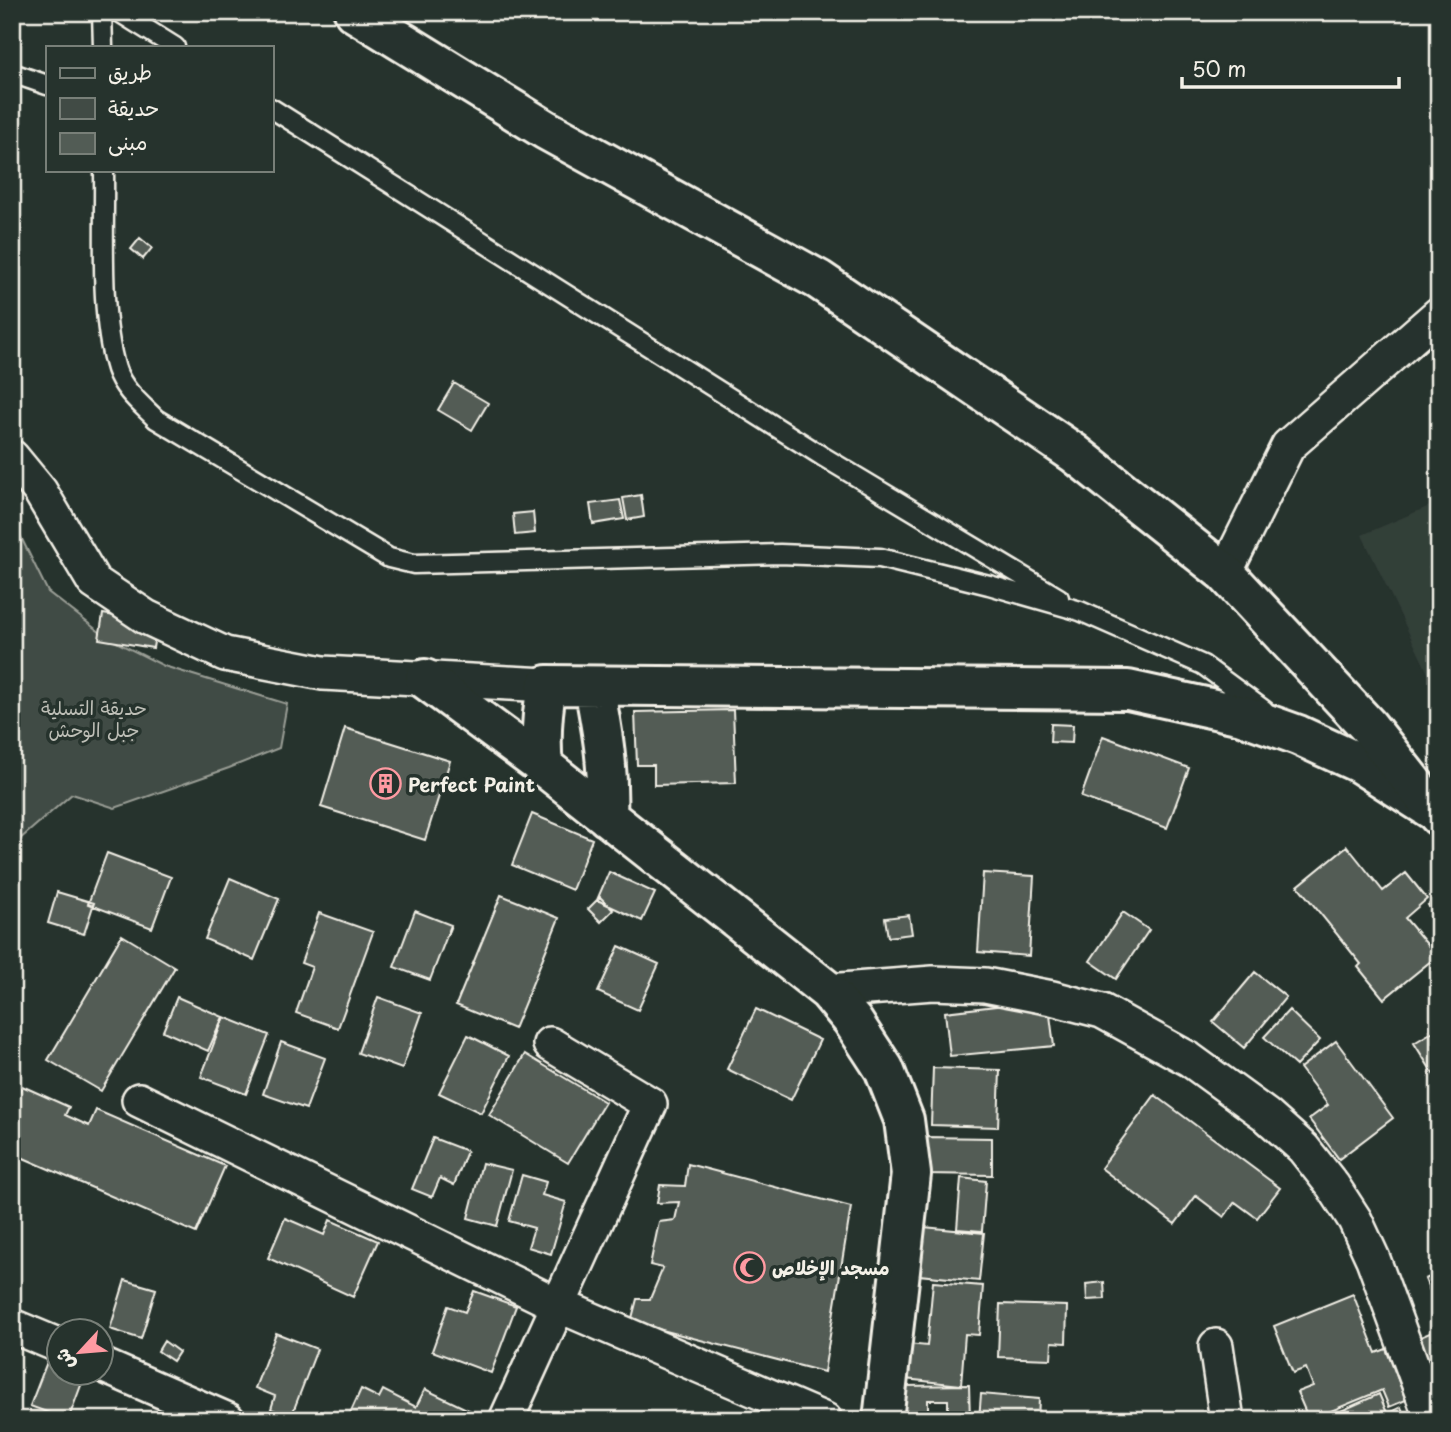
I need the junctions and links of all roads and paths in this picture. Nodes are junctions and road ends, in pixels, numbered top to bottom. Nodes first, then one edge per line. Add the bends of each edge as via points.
1 (102, 12) edge
2 (119, 12) edge
3 (354, 12) edge
4 (391, 12) edge
5 (103, 46) edge
6 (173, 46) edge
7 (12, 73) edge
8 (46, 85) edge
9 (273, 109) edge
10 (547, 130) junction
11 (104, 172) edge
12 (1439, 314) edge
13 (12, 457) edge
14 (1225, 573) junction
15 (1080, 611) junction
16 (425, 679) junction
17 (547, 685) junction
18 (594, 687) junction
19 (1298, 735) junction
20 (543, 766) junction
21 (1438, 815) edge
22 (607, 817) junction
23 (828, 991) junction
24 (550, 1044) dead end
25 (139, 1100) dead end
26 (558, 1305) junction
27 (12, 1326) edge
28 (46, 1340) edge
29 (1216, 1346) dead end
30 (116, 1371) edge
31 (228, 1420) edge
32 (506, 1420) edge
33 (825, 1420) edge
34 (883, 1420) edge
35 (1227, 1420) edge
36 (1432, 1420) edge

1 - 5 lane
2 - 6 lane
3 - 10 street
4 - 10 street
7 - 8 lane
9 - 15 lane via 822,456
10 - 14 street via 819,280 1074,453
11 - 15 lane via 106,314 117,370 128,392 156,419 389,558 414,564 780,554 880,558
12 - 14 street via 1288,446
13 - 16 street via 40,491 94,582 146,617 225,654 323,673
14 - 21 street via 1368,726
15 - 19 lane via 1203,665
16 - 17 street
16 - 20 street
17 - 18 street
17 - 20 street via 541,719
18 - 19 street via 1128,690 1242,715
18 - 22 street via 606,750
19 - 21 street via 1359,763
20 - 22 street
22 - 23 street
23 - 34 street via 884,1069 904,1120 911,1174
23 - 36 street via 933,983 985,985 1102,1011 1189,1059 1266,1115 1303,1149 1333,1186 1373,1259
24 - 26 street via 650,1104
25 - 26 street
26 - 32 street
26 - 33 street
27 - 28 street
29 - 35 street
30 - 31 street

